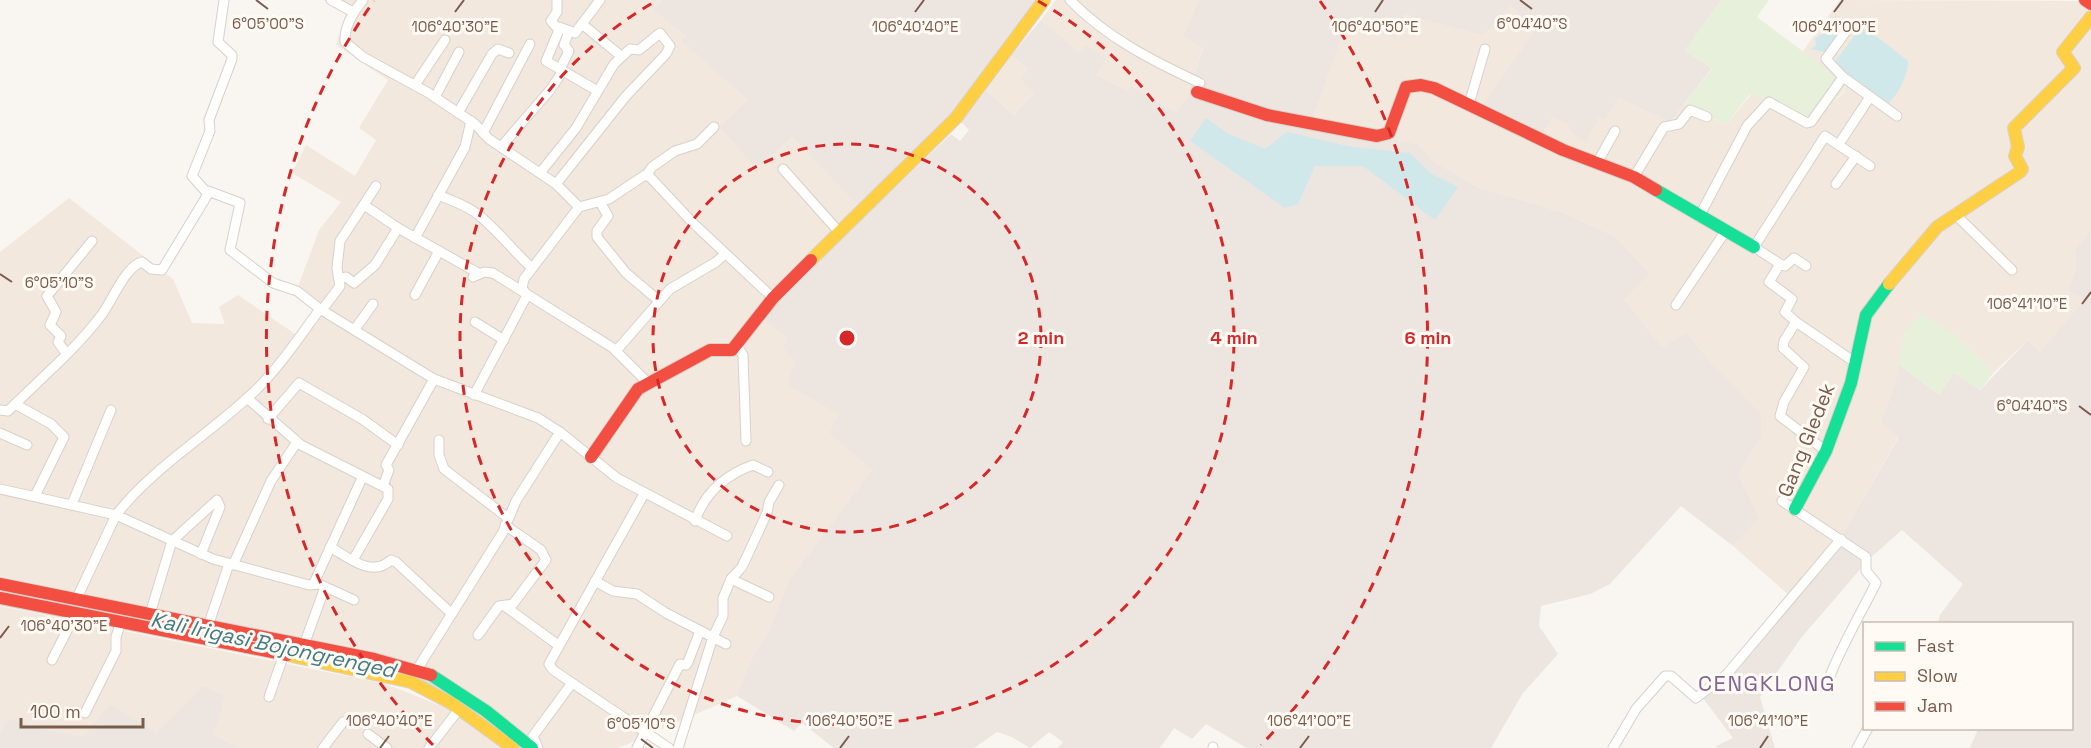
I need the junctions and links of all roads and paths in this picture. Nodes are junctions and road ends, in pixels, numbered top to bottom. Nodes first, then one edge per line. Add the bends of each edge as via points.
1 (225, 0) edge
2 (331, 0) edge
3 (363, 0) edge
4 (557, 0) edge
5 (600, 0) edge
6 (1044, 0) edge
7 (1070, 0) edge
8 (2085, 0) edge
9 (2091, 4) edge
10 (353, 12) junction
11 (2091, 16) edge
12 (582, 24) junction
13 (559, 27) junction
14 (1849, 27) dead end
15 (569, 31) junction
16 (445, 40) dead end
17 (530, 44) dead end
18 (1485, 49) dead end
19 (459, 52) dead end
20 (509, 53) dead end
21 (621, 56) junction
22 (562, 70) junction
23 (1844, 77) junction
24 (415, 85) junction
25 (1199, 87) joint
26 (596, 90) junction
27 (435, 97) junction
28 (1870, 97) junction
29 (1469, 104) junction
30 (458, 113) junction
31 (1897, 116) dead end
32 (1707, 117) dead end
33 (471, 121) junction
34 (714, 127) dead end
35 (1615, 131) dead end
36 (483, 133) junction
37 (1839, 144) junction
38 (501, 147) junction
39 (1856, 156) junction
40 (1598, 163) junction
41 (1870, 166) dead end
42 (783, 169) dead end
43 (540, 173) junction
44 (646, 176) junction
45 (1634, 177) junction
46 (556, 184) junction
47 (1836, 184) dead end
48 (376, 186) dead end
49 (208, 191) junction
50 (438, 195) junction
51 (600, 202) junction
52 (364, 205) junction
53 (579, 207) junction
54 (1956, 215) junction
55 (1699, 217) junction
56 (398, 228) junction
57 (839, 232) junction
58 (1725, 232) junction
59 (415, 238) junction
60 (92, 241) dead end
61 (1754, 247) junction
62 (439, 251) junction
63 (724, 254) junction
64 (1780, 264) junction
65 (1806, 266) dead end
66 (532, 268) junction
67 (2012, 270) dead end
68 (339, 279) junction
69 (415, 295) dead end
70 (527, 295) junction
71 (773, 298) junction
72 (658, 300) junction
73 (373, 304) dead end
74 (1676, 305) dead end
75 (321, 309) junction
76 (475, 322) dead end
77 (1796, 322) junction
78 (355, 329) junction
79 (504, 340) junction
80 (737, 346) junction
81 (616, 351) junction
82 (66, 353) junction
83 (1856, 363) junction
84 (434, 379) junction
85 (649, 384) junction
86 (474, 395) junction
87 (247, 398) junction
88 (15, 404) junction
89 (0, 410) edge
90 (111, 410) dead end
91 (268, 419) junction
92 (0, 432) edge
93 (560, 432) junction
94 (439, 441) dead end
95 (747, 441) dead end
96 (297, 442) junction
97 (27, 445) dead end
98 (398, 445) junction
99 (1826, 451) junction
100 (591, 457) junction
101 (768, 472) dead end
102 (362, 478) junction
103 (779, 485) dead end
104 (383, 486) junction
105 (0, 489) edge
106 (644, 494) junction
107 (35, 496) junction
108 (1782, 501) dead end
109 (72, 504) junction
110 (1794, 508) junction
111 (116, 515) junction
112 (695, 521) junction
113 (507, 522) junction
114 (727, 536) dead end
115 (1841, 539) junction
116 (172, 541) junction
117 (330, 547) junction
118 (201, 554) junction
119 (353, 560) junction
120 (231, 565) junction
121 (731, 579) junction
122 (595, 581) junction
123 (314, 583) junction
124 (0, 584) edge
125 (325, 587) junction
126 (769, 597) dead end
127 (0, 598) edge
128 (76, 600) junction
129 (354, 600) dead end
130 (506, 607) junction
131 (76, 613) junction
132 (150, 614) junction
133 (452, 614) junction
134 (117, 615) junction
135 (1861, 625) edge
136 (203, 630) junction
137 (700, 631) junction
138 (478, 635) dead end
139 (713, 637) junction
140 (261, 642) junction
141 (726, 644) dead end
142 (558, 645) junction
143 (303, 651) junction
144 (284, 654) junction
145 (52, 660) dead end
146 (414, 676) junction
147 (1830, 676) dead end
148 (572, 683) junction
149 (269, 697) dead end
150 (459, 708) junction
151 (86, 713) dead end
152 (343, 722) dead end
153 (1867, 730) edge
154 (646, 733) junction
155 (368, 734) dead end
156 (323, 748) edge
157 (387, 748) edge
158 (429, 748) edge
159 (513, 748) edge
160 (532, 748) edge
161 (538, 748) edge
162 (637, 748) edge
163 (669, 748) edge
164 (678, 748) edge
165 (1613, 748) edge
166 (1857, 748) edge

1 - 49 street via 218,42 232,59 192,176
2 - 10 street
3 - 10 street
4 - 13 street via 557,12 551,21
5 - 12 street
6 - 57 street via 950,124
7 - 25 street via 1115,38
8 - 9 street
10 - 24 street via 345,42 363,57
11 - 54 street, Gang Gledek via 2063,52 2074,68 2014,128 2018,147 2015,156 2021,172
12 - 15 street via 575,33
12 - 21 street
13 - 15 street
13 - 22 street via 546,60
14 - 23 street via 1826,59
15 - 22 street via 564,45 570,51
16 - 24 street
17 - 36 street
18 - 29 street
19 - 27 street
20 - 30 street via 498,49 492,54
21 - 26 street
21 - 46 street via 630,49 639,50 659,33 670,46
22 - 26 street
22 - 38 street via 550,90
23 - 28 street
23 - 55 street via 1811,122 1769,102 1747,126
24 - 27 street
25 - 29 street via 1268,116 1365,135 1389,133 1406,87 1434,88
26 - 43 street via 576,128
27 - 30 street
28 - 31 street
28 - 37 street
29 - 40 street
30 - 33 street
32 - 45 street via 1690,110 1679,124 1664,127
33 - 36 street
33 - 50 street via 465,147
34 - 44 street via 697,144 675,151
35 - 40 street
36 - 38 street
37 - 39 street
37 - 61 street via 1825,136
38 - 43 street
39 - 41 street
39 - 47 street
40 - 45 street
42 - 57 street
43 - 46 street
44 - 51 street
44 - 63 street via 657,182
45 - 55 street
46 - 53 street
48 - 52 street
49 - 75 street via 240,203 232,253 273,283 297,291
49 - 82 street via 162,270 151,269 142,262 136,264 101,316
50 - 59 street
50 - 66 street via 481,216
51 - 53 street
51 - 72 street via 608,216 597,237 626,273
52 - 56 street
52 - 68 street via 340,241
53 - 66 street
54 - 67 street
54 - 83 street, Gang Gledek via 1929,235 1872,304
55 - 58 street
56 - 59 street
56 - 68 street via 373,267 354,282 346,277
57 - 71 street
58 - 61 street
58 - 74 street
59 - 62 street
60 - 82 street via 47,296 56,312 50,326 61,336 60,346
61 - 64 street
62 - 69 street
62 - 70 street via 477,276 487,271 493,273
63 - 71 street
63 - 72 street
64 - 65 street via 1785,266 1794,258
64 - 77 street via 1769,282 1792,299 1785,312
66 - 70 street via 522,284
68 - 75 street via 338,290
70 - 79 street
70 - 81 street
71 - 80 street
72 - 81 street
73 - 78 street
75 - 78 street
75 - 87 street via 286,356
76 - 79 street
77 - 83 street
77 - 99 street via 1783,348 1804,370 1780,414
78 - 84 street
79 - 86 street
80 - 85 street via 732,350 710,350
80 - 95 street via 742,355
81 - 85 street
82 - 88 street
83 - 99 street, Gang Gledek
84 - 86 street
84 - 98 street
85 - 100 street via 635,391
86 - 93 street via 538,418
87 - 91 street
87 - 111 street via 150,478
88 - 89 street via 5,412
88 - 107 street via 51,424 64,437
90 - 109 street
91 - 96 street
91 - 98 street via 299,383 363,419
92 - 97 street
93 - 100 street
93 - 113 street
94 - 113 street via 444,469
96 - 102 street
96 - 120 street via 271,481
98 - 104 street via 386,465 389,470
99 - 110 street, Gang Gledek
100 - 106 street
101 - 112 street via 753,465 719,483 703,502
102 - 104 street
102 - 117 street
103 - 121 street via 768,502 768,511 742,567
104 - 119 street via 389,491 388,499
105 - 107 street
106 - 112 street
106 - 122 street
107 - 109 street
108 - 110 street
109 - 111 street
110 - 115 street, Gang Gledek
111 - 116 street
111 - 128 street
112 - 114 street
113 - 130 street via 546,557 513,604
113 - 133 street
115 - 135 street, Gang Gledek via 1866,557 1866,571 1876,583
115 - 165 street via 1714,686 1696,698 1671,676 1665,676 1636,709
116 - 118 street
116 - 118 street via 217,500 220,507
116 - 132 street
117 - 119 street
117 - 123 street
118 - 120 street
119 - 133 street via 375,569 390,560 399,564
120 - 123 street via 309,585
120 - 136 street
121 - 126 street
121 - 139 street via 722,601 723,616
122 - 137 street via 612,591 637,594
122 - 142 street
123 - 125 street
124 - 128 street
125 - 129 street
125 - 143 street
127 - 131 street
128 - 134 street
130 - 138 street via 499,606
130 - 142 street
131 - 134 street
131 - 145 street
132 - 134 street
132 - 136 street
133 - 146 street
134 - 136 street
134 - 151 street via 116,651
135 - 147 street via 1843,644
136 - 140 street
137 - 139 street
137 - 154 street via 689,661 680,664 673,675
139 - 141 street
139 - 164 street
140 - 143 street
140 - 144 street
142 - 148 street via 550,666
143 - 144 street
143 - 146 street
144 - 149 street
146 - 150 street
146 - 160 street via 434,676
148 - 154 street
148 - 161 street via 533,736
150 - 158 street
150 - 159 street
152 - 156 street
153 - 166 street
154 - 162 street
154 - 163 street
155 - 157 street

